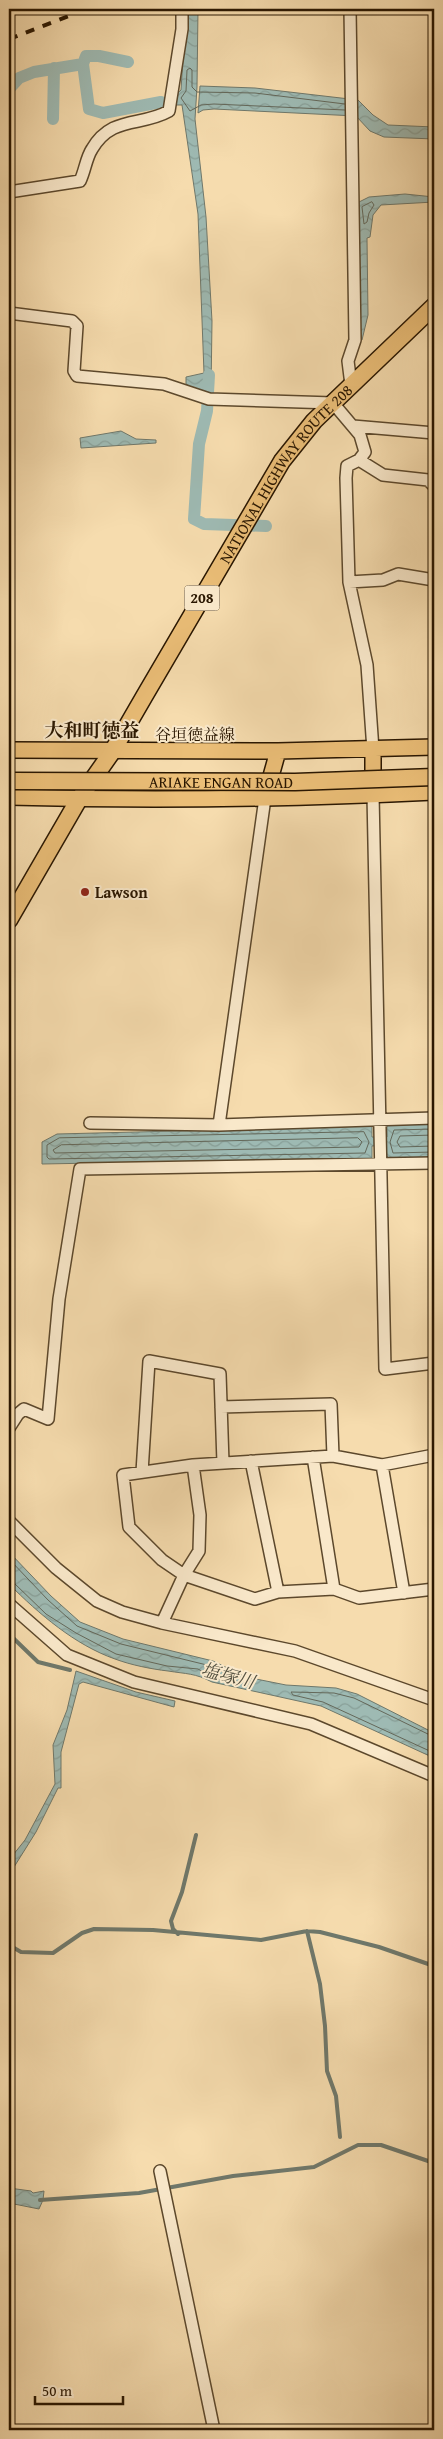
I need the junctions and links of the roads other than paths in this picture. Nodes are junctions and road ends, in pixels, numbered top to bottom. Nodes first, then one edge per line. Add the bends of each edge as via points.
1 (182, 9) edge
2 (350, 9) edge
3 (9, 192) edge
4 (434, 306) edge
5 (9, 313) edge
6 (351, 385) junction
7 (333, 403) junction
8 (353, 426) junction
9 (434, 433) edge
10 (359, 460) junction
11 (434, 486) edge
12 (434, 580) edge
13 (349, 582) junction
14 (434, 747) edge
15 (9, 750) edge
16 (373, 750) junction
17 (278, 751) junction
18 (112, 752) junction
19 (434, 777) edge
20 (9, 781) edge
21 (434, 792) edge
22 (373, 795) junction
23 (9, 796) edge
24 (265, 798) junction
25 (79, 799) junction
26 (9, 920) edge
27 (434, 1118) edge
28 (378, 1119) junction
29 (90, 1123) dead end
30 (219, 1125) junction
31 (380, 1163) junction
32 (434, 1163) edge
33 (434, 1362) edge
34 (221, 1407) junction
35 (9, 1428) edge
36 (434, 1455) edge
37 (333, 1456) junction
38 (313, 1457) junction
39 (251, 1461) junction
40 (223, 1463) junction
41 (193, 1465) junction
42 (382, 1465) junction
43 (142, 1472) junction
44 (9, 1521) edge
45 (184, 1575) junction
46 (334, 1588) junction
47 (434, 1589) edge
48 (278, 1592) junction
49 (404, 1593) junction
50 (9, 1604) edge
51 (162, 1623) junction
52 (434, 1700) edge
53 (434, 1776) edge
54 (160, 2171) dead end
55 (214, 2430) edge

1 - 3 street via 169,110 159,116 107,130 92,149 80,181
2 - 6 street via 355,340 348,361
4 - 6 highway, NATIONAL HIGHWAY ROUTE 208 / 208
5 - 7 street via 72,321 77,326 74,370 77,376 164,384 209,399
6 - 7 highway, NATIONAL HIGHWAY ROUTE 208 / 208
7 - 8 street
7 - 18 highway, NATIONAL HIGHWAY ROUTE 208 / 208 via 282,460
8 - 9 street
8 - 10 street via 360,435 365,452
10 - 11 street via 383,475 428,480
10 - 13 street via 347,466 346,478
12 - 13 street via 398,574 383,580
13 - 16 street via 367,665
14 - 16 main road, 谷垣徳益線
15 - 18 main road, 谷垣徳益線
16 - 17 main road, 谷垣徳益線
16 - 22 main road
17 - 18 main road, 谷垣徳益線
17 - 24 main road
18 - 25 highway, NATIONAL HIGHWAY ROUTE 208 / 208
19 - 20 highway, ARIAKE ENGAN ROAD, bridge via 295,782
21 - 22 main road
22 - 24 main road
22 - 28 street
23 - 25 main road
24 - 25 main road
24 - 30 street
25 - 26 highway, NATIONAL HIGHWAY ROUTE 208 / 208
27 - 28 street
28 - 30 street
28 - 31 street
29 - 30 street
31 - 32 street
31 - 33 street via 385,1369
31 - 35 street via 80,1169 59,1299 48,1420 24,1409
34 - 37 street via 331,1404
34 - 40 street
34 - 43 street via 220,1374 149,1360
36 - 42 street
37 - 38 street
37 - 42 street
38 - 39 street
38 - 46 street
39 - 40 street
39 - 48 street
40 - 41 street
41 - 43 street
41 - 45 street via 200,1515 198,1551
42 - 49 street
43 - 45 street via 123,1475 129,1526 162,1560
44 - 51 street via 56,1568 97,1601
45 - 48 street via 255,1599
45 - 51 street
46 - 48 street
46 - 49 street via 359,1598
47 - 49 street
50 - 53 street via 67,1655 109,1672 134,1682 311,1724
51 - 52 street via 296,1651
54 - 55 street

